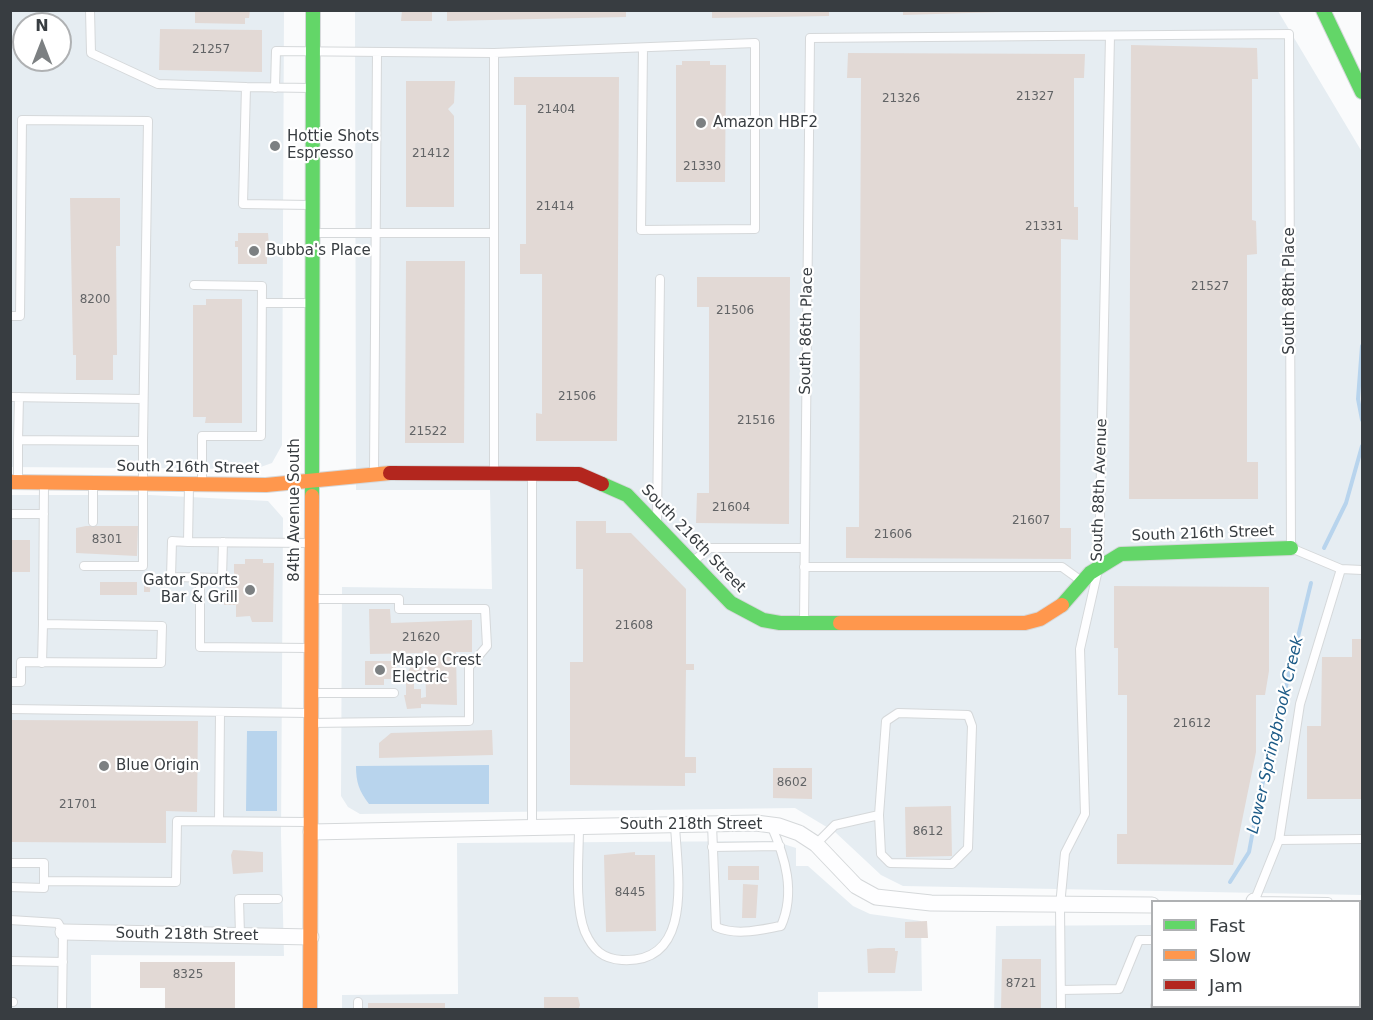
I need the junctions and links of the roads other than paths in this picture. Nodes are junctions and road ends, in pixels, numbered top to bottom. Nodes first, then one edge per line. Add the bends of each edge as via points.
1 (90, 10) edge
2 (313, 10) edge
3 (1323, 10) edge
4 (1110, 36) junction
5 (643, 48) junction
6 (313, 52) junction
7 (377, 52) junction
8 (494, 53) junction
9 (246, 87) junction
10 (275, 88) junction
11 (313, 88) junction
12 (1362, 92) edge
13 (313, 205) junction
14 (313, 233) junction
15 (377, 233) junction
16 (494, 233) junction
17 (660, 279) dead end
18 (194, 285) dead end
19 (262, 303) junction
20 (312, 303) junction
21 (10, 316) edge
22 (15, 397) edge
23 (144, 399) junction
24 (18, 440) junction
25 (143, 441) junction
26 (374, 473) junction
27 (494, 473) junction
28 (532, 474) junction
29 (312, 481) junction
30 (14, 482) edge
31 (44, 482) junction
32 (93, 483) junction
33 (142, 484) junction
34 (196, 484) junction
35 (10, 513) edge
36 (44, 514) junction
37 (93, 522) dead end
38 (657, 526) junction
39 (188, 542) junction
40 (223, 542) junction
41 (312, 543) junction
42 (804, 548) junction
43 (1291, 548) junction
44 (692, 562) junction
45 (1099, 565) junction
46 (84, 566) dead end
47 (804, 567) junction
48 (1341, 569) junction
49 (1362, 570) edge
50 (200, 578) junction
51 (1084, 582) junction
52 (312, 599) junction
53 (804, 623) junction
54 (43, 624) junction
55 (311, 648) junction
56 (42, 663) junction
57 (10, 682) edge
58 (311, 693) junction
59 (394, 693) dead end
60 (10, 709) edge
61 (220, 712) junction
62 (311, 718) junction
63 (879, 815) junction
64 (219, 821) junction
65 (712, 824) junction
66 (675, 825) junction
67 (771, 825) junction
68 (579, 826) junction
69 (311, 827) junction
70 (532, 827) junction
71 (1362, 839) edge
72 (1279, 840) junction
73 (816, 844) junction
74 (780, 846) junction
75 (712, 847) junction
76 (10, 863) edge
77 (44, 880) junction
78 (10, 887) edge
79 (278, 898) dead end
80 (1255, 900) edge
81 (1151, 905) edge
82 (1060, 906) junction
83 (10, 920) edge
84 (63, 932) junction
85 (240, 935) junction
86 (311, 937) junction
87 (1151, 940) edge
88 (10, 961) edge
89 (63, 962) junction
90 (1061, 990) junction
91 (62, 1010) edge
92 (310, 1010) edge
93 (1061, 1010) edge

1 - 9 lane via 91,53 158,84
2 - 6 main road, 84th Avenue South
3 - 12 main road
4 - 42 lane, South 86th Place via 810,38
4 - 43 lane, South 88th Place via 1289,34
4 - 45 lane, South 88th Avenue
5 - 5 lane via 755,43 756,229 641,230
5 - 8 lane
6 - 7 lane
6 - 10 lane via 276,51
6 - 11 main road, 84th Avenue South
7 - 8 lane
7 - 15 lane
8 - 16 lane
9 - 10 lane
9 - 13 lane via 243,204
10 - 11 lane
11 - 13 main road, 84th Avenue South
13 - 14 main road, 84th Avenue South
14 - 15 lane
14 - 20 main road, 84th Avenue South
15 - 16 lane
15 - 26 lane
16 - 27 lane
17 - 38 lane
18 - 19 lane via 262,286
19 - 20 lane
19 - 34 lane via 261,436 202,436
20 - 29 main road, 84th Avenue South
21 - 23 lane via 20,316 22,120 148,122
22 - 23 lane
22 - 24 lane
23 - 25 lane
24 - 25 lane
24 - 30 lane
25 - 33 lane
26 - 27 main road, South 216th Street
26 - 29 main road, South 216th Street
27 - 28 main road, South 216th Street
28 - 38 main road, South 216th Street via 579,474 610,486 627,495
28 - 70 lane
29 - 34 main road, South 216th Street via 266,486
29 - 41 main road, 84th Avenue South
30 - 31 main road, South 216th Street
31 - 32 main road, South 216th Street
31 - 36 lane
32 - 33 main road, South 216th Street
32 - 37 lane
33 - 34 main road, South 216th Street
33 - 46 lane via 143,566
34 - 39 lane
35 - 36 lane
36 - 54 lane
38 - 44 main road, South 216th Street
39 - 40 lane
39 - 50 lane via 172,541 171,577
40 - 41 lane
40 - 50 lane via 222,578
41 - 52 main road, 84th Avenue South
42 - 44 lane via 710,548
42 - 47 lane, South 86th Place
43 - 45 main road, South 216th Street via 1121,554
43 - 48 lane
44 - 53 main road, South 216th Street via 731,603 748,614 763,620
45 - 51 main road, South 216th Street
45 - 82 lane, South 88th Avenue via 1080,649 1085,813 1065,853
47 - 51 lane via 1062,567
47 - 53 lane, South 86th Place
48 - 49 lane
48 - 72 lane via 1299,704
50 - 55 lane via 200,647
51 - 53 main road, South 216th Street via 1045,619 1025,623
52 - 55 main road, 84th Avenue South
52 - 62 lane via 399,599 399,609 485,609 487,646 469,667 469,721
54 - 56 lane
54 - 56 lane via 162,626 161,663
55 - 58 main road, 84th Avenue South
56 - 57 lane via 21,662 21,682
58 - 59 lane
58 - 62 main road, 84th Avenue South
60 - 61 lane
61 - 62 lane
61 - 64 lane
62 - 69 main road, 84th Avenue South
63 - 63 lane via 886,721 898,713 968,715 972,726 968,848 952,864 890,863 880,854
63 - 73 lane via 835,825
64 - 69 lane
64 - 77 lane via 177,821 177,882
65 - 66 street, South 218th Street
65 - 67 street, South 218th Street
65 - 75 lane
66 - 68 street, South 218th Street
66 - 68 lane via 678,906 669,939 652,956 639,961 607,959 593,948 584,930
67 - 73 street, South 218th Street via 799,833
67 - 74 lane
68 - 70 street, South 218th Street
69 - 70 street, South 218th Street
69 - 86 main road, 84th Avenue South
71 - 72 lane
72 - 80 lane
73 - 82 street, South 218th Street via 856,886 876,897 930,903
74 - 75 lane
74 - 75 lane via 786,866 788,910 781,926 727,932 716,927
76 - 77 lane via 44,863
77 - 78 lane via 44,888
79 - 85 lane via 239,899
81 - 82 street, South 218th Street
82 - 90 lane, South 88th Avenue
83 - 84 lane via 57,923
84 - 85 street, South 218th Street
84 - 89 lane
85 - 86 street, South 218th Street
86 - 92 main road, 84th Avenue South
87 - 90 lane via 1139,940 1119,988
88 - 89 lane
89 - 91 lane
90 - 93 lane, South 88th Avenue

